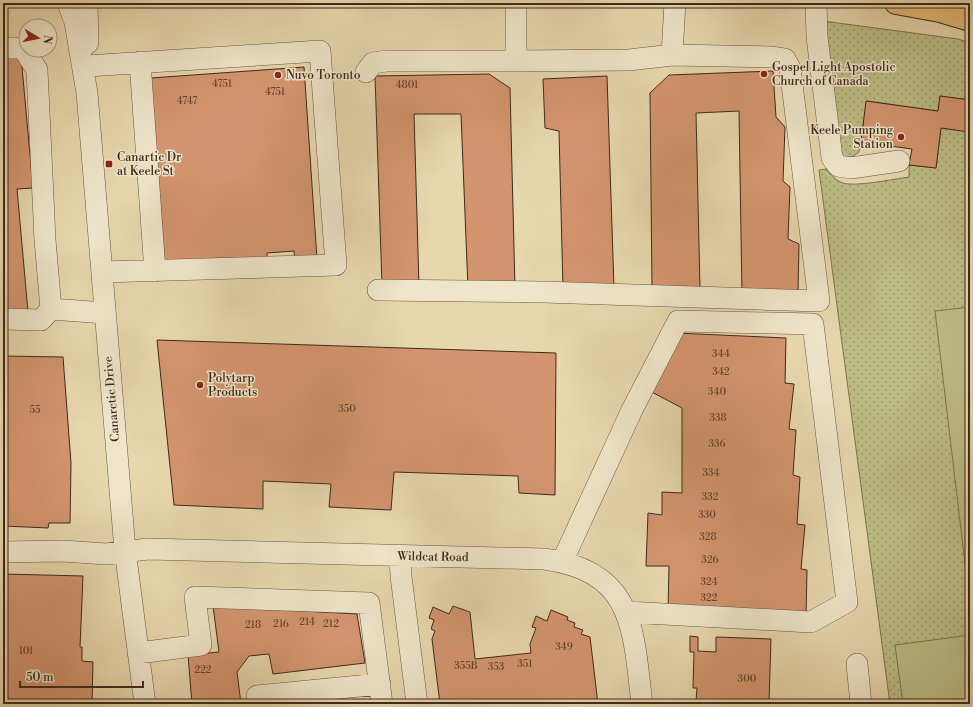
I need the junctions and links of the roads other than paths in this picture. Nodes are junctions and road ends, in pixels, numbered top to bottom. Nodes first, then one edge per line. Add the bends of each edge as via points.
1 (68, 3) edge
2 (87, 3) edge
3 (516, 3) edge
4 (675, 3) edge
5 (816, 3) edge
6 (896, 3) edge
7 (970, 20) edge
8 (3, 48) edge
9 (672, 55) junction
10 (516, 61) junction
11 (140, 62) junction
12 (87, 66) junction
13 (366, 72) dead end
14 (87, 93) junction
15 (899, 161) dead end
16 (155, 271) junction
17 (102, 272) junction
18 (378, 290) dead end
19 (51, 309) junction
20 (105, 313) junction
21 (3, 319) edge
22 (125, 550) junction
23 (3, 552) edge
24 (400, 556) junction
25 (562, 562) junction
26 (627, 612) junction
27 (138, 653) junction
28 (857, 664) dead end
29 (381, 694) edge
30 (257, 696) dead end
31 (145, 704) edge
32 (417, 704) edge
33 (642, 704) edge
34 (861, 704) edge

1 - 14 street, Canarctic Drive via 75,22
2 - 12 street, Canarctic Drive
3 - 10 street
4 - 9 street
5 - 15 street via 817,37 832,158 838,166 851,168
6 - 7 main road via 940,11
8 - 19 street via 23,48 37,70
9 - 10 street via 629,60
9 - 18 street via 773,57 786,60 790,68 819,300
10 - 13 street via 386,61 373,63
11 - 12 street
11 - 16 street
11 - 16 street via 320,51 336,265
12 - 14 street, Canarctic Drive
14 - 17 street, Canarctic Drive
16 - 17 street
17 - 20 street, Canarctic Drive
19 - 20 street
19 - 21 street via 41,320
20 - 22 street, Canarctic Drive
22 - 23 street, Wildcat Road via 106,554 62,551
22 - 24 street, Wildcat Road
22 - 27 street, Canarctic Drive
24 - 25 street, Wildcat Road via 544,559
24 - 32 street
25 - 26 street, Wildcat Road via 582,568 600,579 615,593
25 - 26 street via 632,410 678,321 814,324 846,602 811,622
26 - 33 street, Wildcat Road via 633,632
27 - 29 street via 201,645 195,597 370,603
27 - 31 street, Canarctic Drive
28 - 34 street
29 - 30 street

